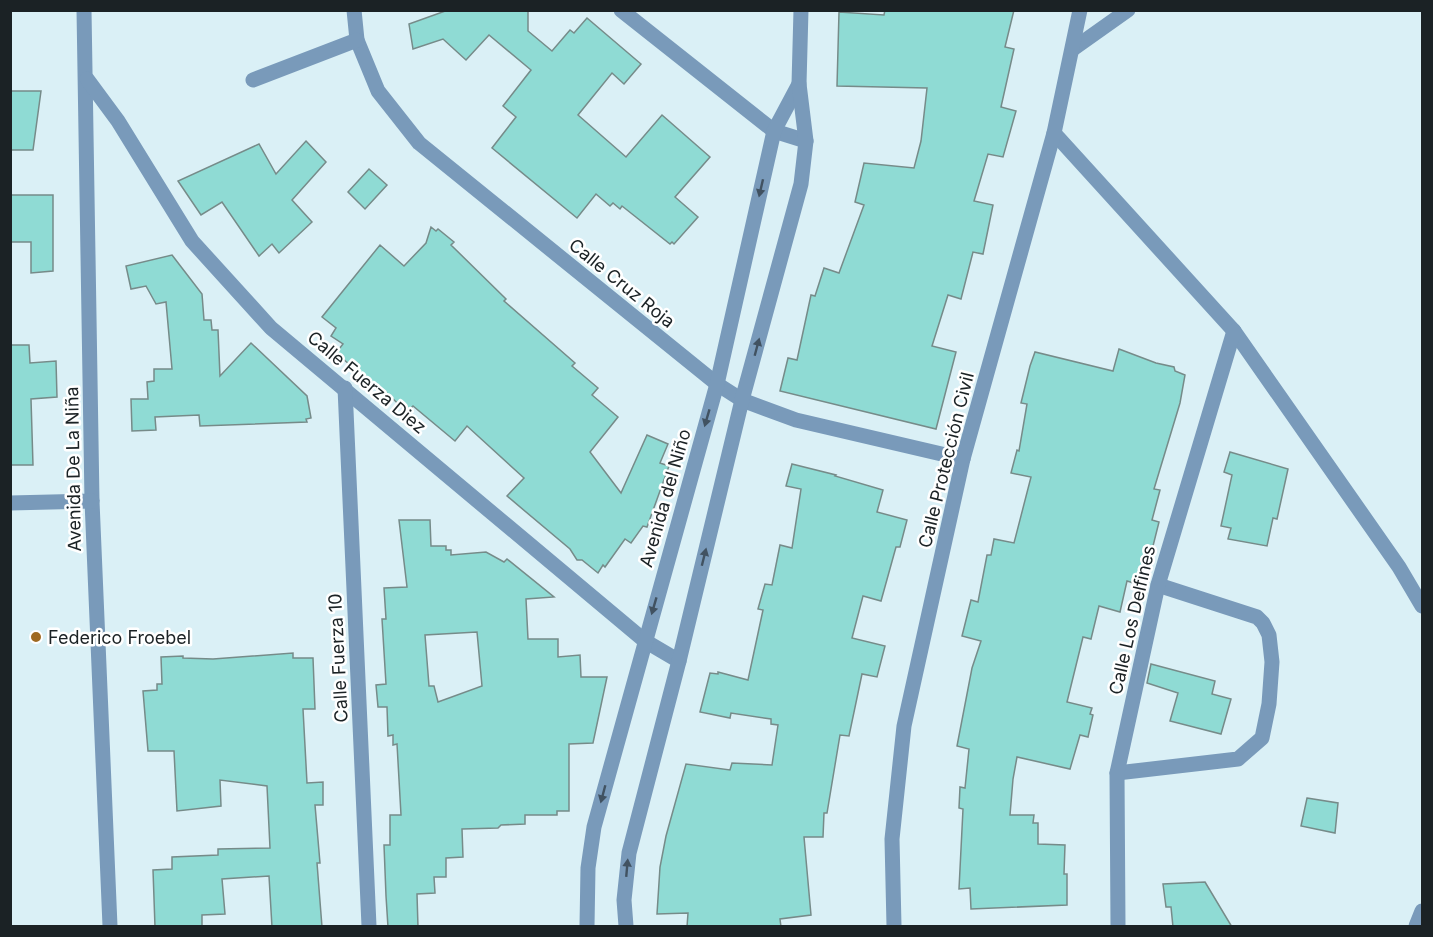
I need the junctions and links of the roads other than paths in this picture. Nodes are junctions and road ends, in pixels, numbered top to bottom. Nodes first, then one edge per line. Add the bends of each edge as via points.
1 (84, 10) edge
2 (354, 10) edge
3 (621, 10) edge
4 (801, 10) edge
5 (1080, 10) edge
6 (1128, 10) edge
7 (357, 40) junction
8 (1073, 49) junction
9 (87, 79) junction
10 (253, 80) dead end
11 (800, 84) junction
12 (774, 131) junction
13 (1054, 133) junction
14 (806, 141) junction
15 (1234, 331) junction
16 (717, 384) junction
17 (345, 388) junction
18 (742, 400) junction
19 (963, 459) junction
20 (93, 501) junction
21 (10, 502) edge
22 (1158, 585) junction
23 (1422, 606) edge
24 (645, 641) junction
25 (679, 661) junction
26 (1117, 773) junction
27 (1422, 911) edge
28 (110, 927) edge
29 (369, 927) edge
30 (587, 927) edge
31 (626, 927) edge
32 (894, 927) edge
33 (1118, 927) edge
34 (1416, 927) edge

1 - 9 street, Avenida De La Niña
2 - 7 street, Calle Cruz Roja
3 - 12 street
4 - 11 street, Avenida del Niño
5 - 8 street, Calle Protección Civil
6 - 8 street
7 - 10 street
7 - 16 street, Calle Cruz Roja via 378,91 419,143
8 - 13 street, Calle Protección Civil
9 - 17 street, Calle Fuerza Diez via 118,121 192,241 271,328
9 - 20 street, Avenida De La Niña
11 - 12 street, Avenida del Niño
11 - 14 street, Avenida del Niño
12 - 14 street
12 -> 16 street, Avenida del Niño
13 - 15 street
13 - 19 street, Calle Protección Civil
18 -> 14 street, Avenida del Niño via 801,184
15 - 22 street, Calle Los Delfines
15 - 23 street via 1399,567
16 - 18 street, Calle Cruz Roja
16 -> 24 street, Avenida del Niño
17 - 24 street, Calle Fuerza Diez
17 - 29 street, Calle Fuerza 10
18 - 19 street, Calle Cruz Roja via 796,420
25 -> 18 street, Avenida del Niño
19 - 32 street, Calle Protección Civil via 904,726 892,839
20 - 21 street
20 - 28 street, Avenida De La Niña
22 - 26 street, Calle Los Delfines
22 - 26 street via 1257,616 1263,623 1269,635 1272,662 1262,738 1238,759
24 - 25 street, Calle Fuerza Diez
24 -> 30 street, Avenida del Niño via 594,827 588,868
31 -> 25 street, Avenida del Niño via 624,900 629,853
26 - 33 street, Calle Los Delfines
27 - 34 street

